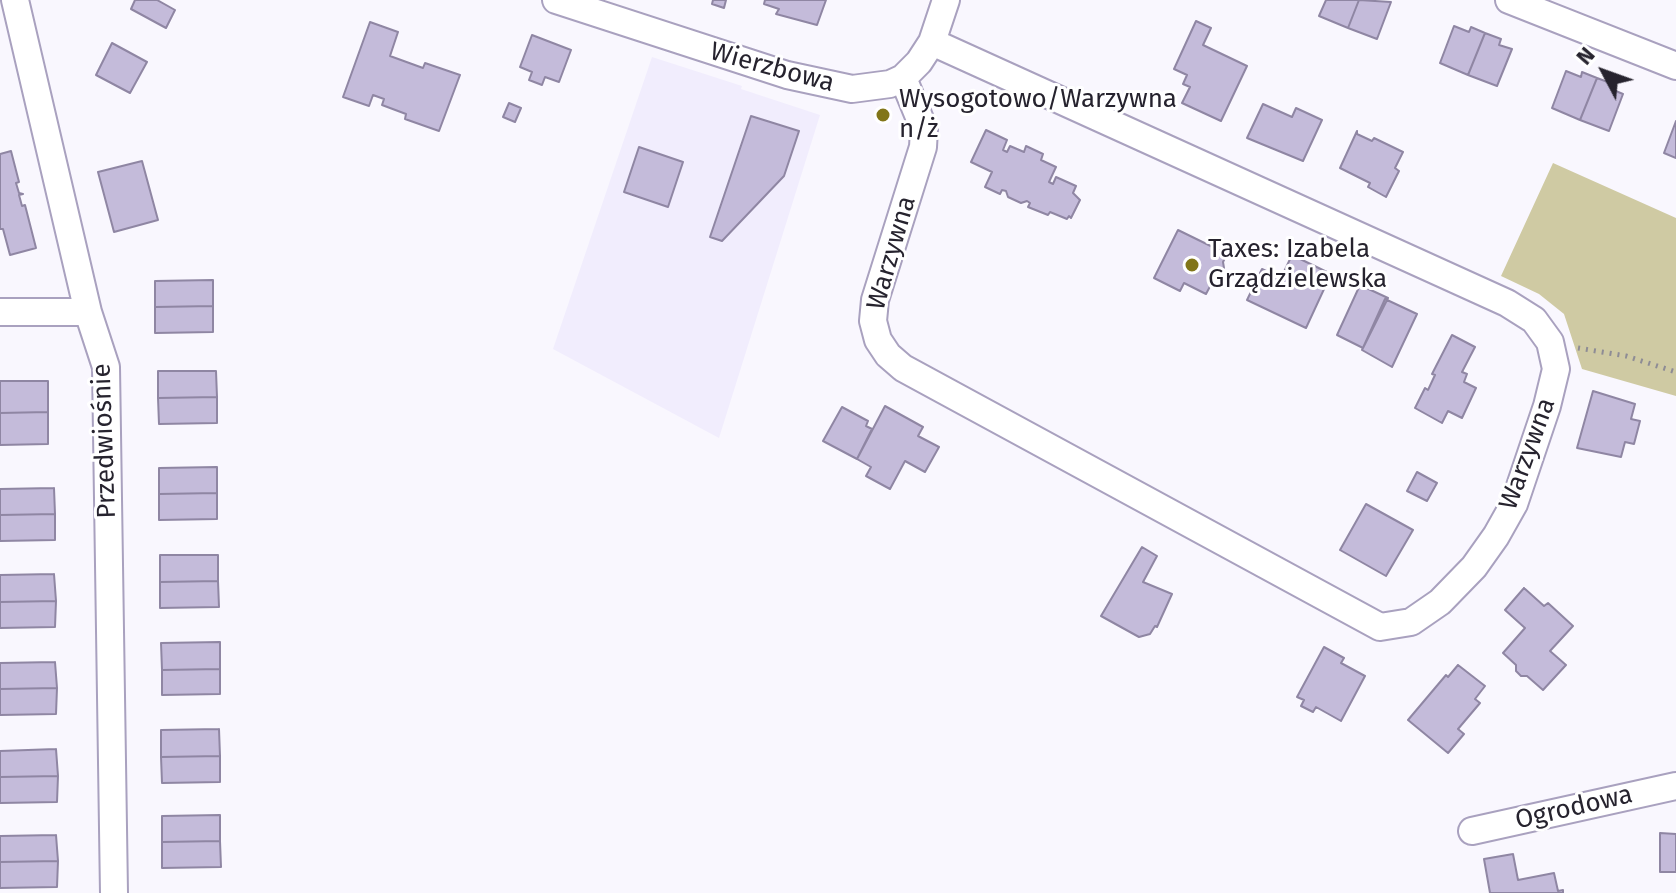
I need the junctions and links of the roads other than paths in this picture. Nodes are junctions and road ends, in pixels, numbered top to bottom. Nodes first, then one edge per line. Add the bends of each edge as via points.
1 (15, 0) edge
2 (556, 0) edge
3 (946, 0) edge
4 (1509, 0) edge
5 (932, 42) junction
6 (1676, 66) edge
7 (903, 78) junction
8 (0, 312) edge
9 (88, 312) junction
10 (1676, 786) edge
11 (1472, 831) dead end
12 (114, 893) edge

1 - 9 street, Przedwiośnie
2 - 7 street, Wierzbowa via 829,86 874,88
3 - 5 street
4 - 6 street
5 - 7 street
5 - 7 street, Warzywna via 1534,320 1550,342 1556,369 1514,504 1474,567 1440,602 1411,622 1380,627 903,368 878,340 873,321 923,147 924,129
8 - 9 street
9 - 12 street, Przedwiośnie via 106,367
10 - 11 street, Ogrodowa

